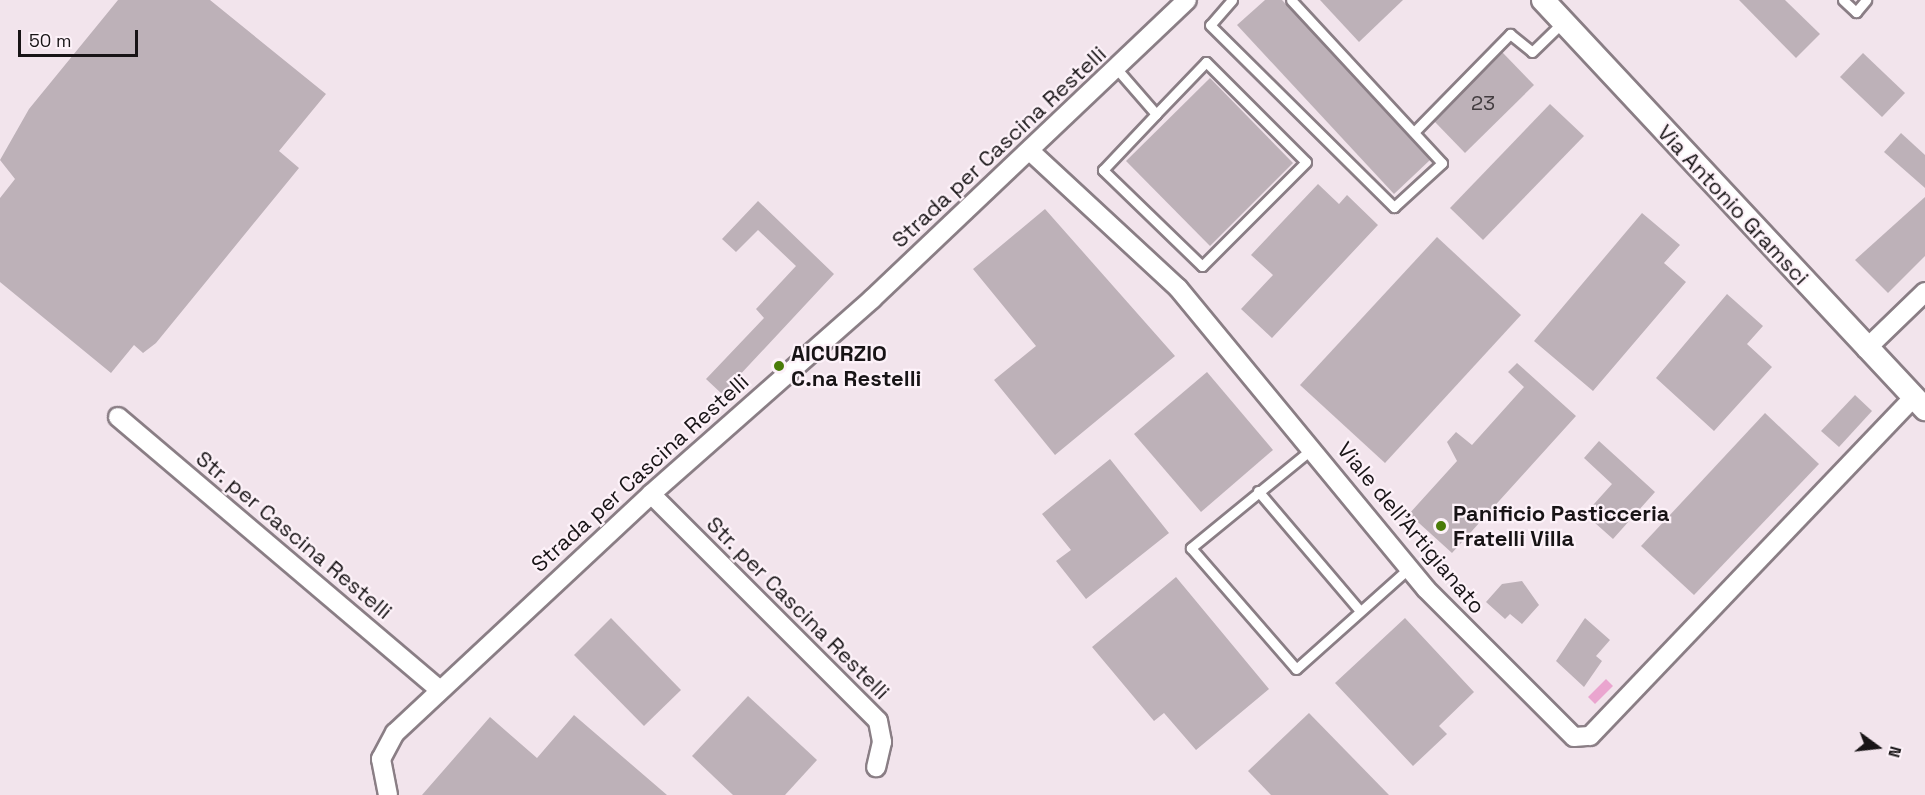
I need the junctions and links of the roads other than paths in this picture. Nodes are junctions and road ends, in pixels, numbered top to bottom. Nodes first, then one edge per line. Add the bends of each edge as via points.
1 (1232, 0) edge
2 (1292, 0) edge
3 (1543, 0) edge
4 (1843, 0) edge
5 (1866, 0) edge
6 (1183, 4) edge
7 (1563, 21) junction
8 (1116, 68) junction
9 (1156, 114) junction
10 (1415, 131) junction
11 (1030, 151) junction
12 (1925, 292) edge
13 (1866, 350) junction
14 (1919, 403) edge
15 (118, 417) dead end
16 (1313, 448) junction
17 (1258, 491) junction
18 (651, 494) junction
19 (1410, 567) junction
20 (1360, 611) junction
21 (440, 690) junction
22 (876, 767) dead end
23 (388, 795) edge

1 - 10 lane via 1210,25 1394,207 1442,164
2 - 10 lane
3 - 7 street, Via Antonio Gramsci
4 - 5 lane via 1856,12
6 - 8 street, Strada per Cascina Restelli
7 - 10 lane via 1532,52 1510,34
7 - 13 street, Via Antonio Gramsci
8 - 9 lane
8 - 11 street, Strada per Cascina Restelli
9 - 9 lane via 1206,62 1306,162 1202,266 1103,170
11 - 16 street, Viale dell'Artigianato via 1178,288
11 - 18 street, Strada per Cascina Restelli
12 - 13 street
13 - 14 street, Via Antonio Gramsci
14 - 19 street, Viale dell'Artigianato via 1590,736 1574,737 1565,729 1453,619
15 - 21 street, Str. per Cascina Restelli
16 - 17 lane
16 - 19 street, Viale dell'Artigianato
17 - 20 lane
17 - 20 lane via 1191,548 1296,669
18 - 21 street, Strada per Cascina Restelli
18 - 22 street, Str. per Cascina Restelli via 878,721 882,742
19 - 20 lane
21 - 23 street, Strada per Cascina Restelli via 386,745 380,768

